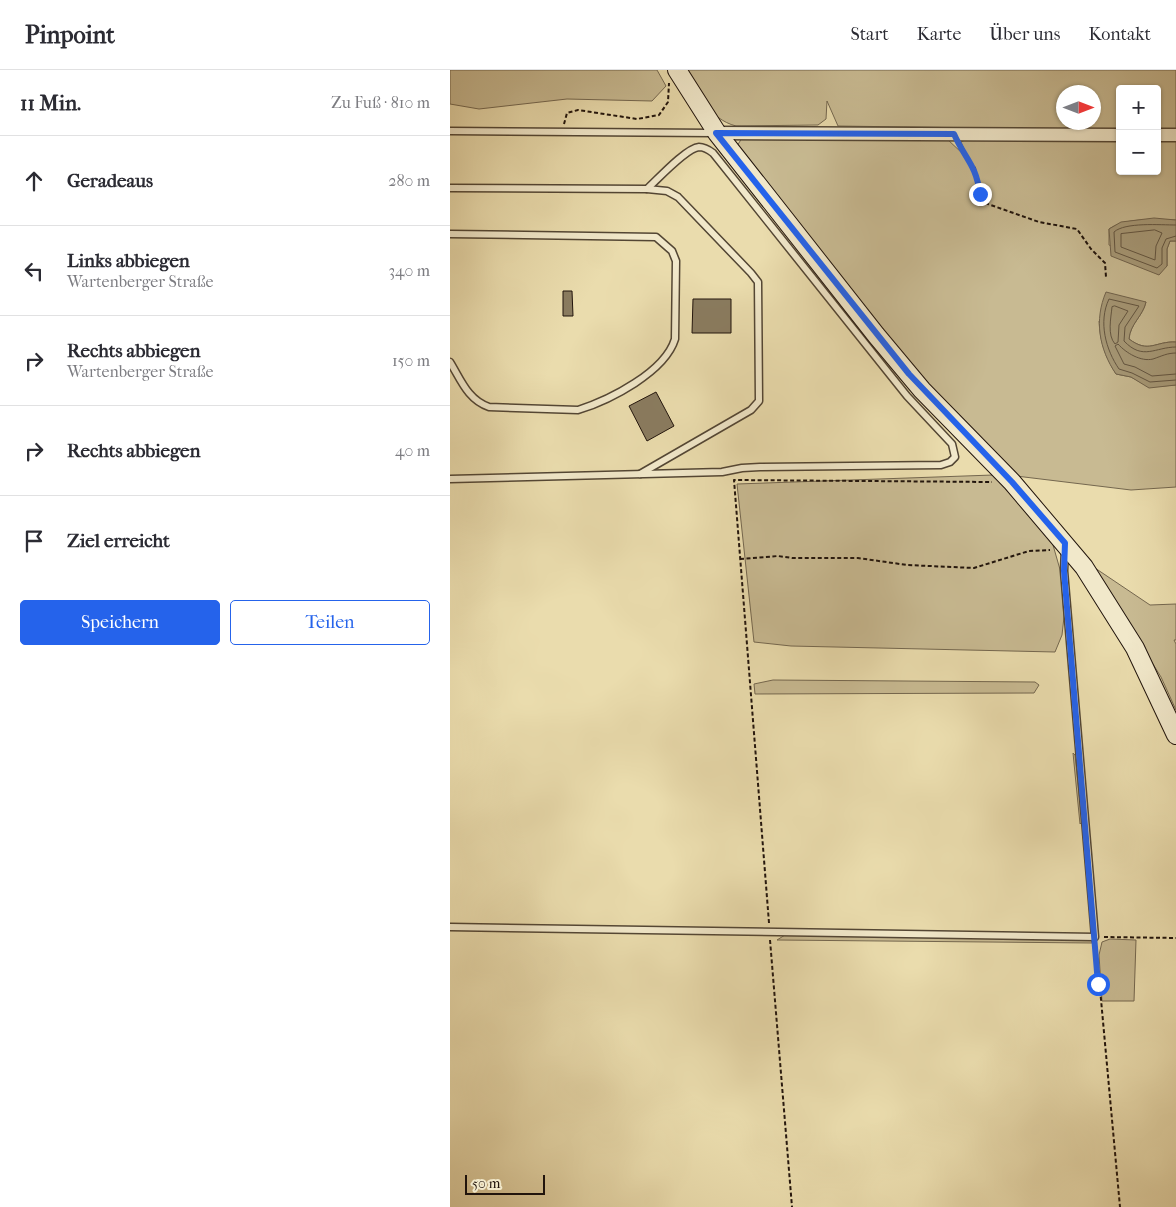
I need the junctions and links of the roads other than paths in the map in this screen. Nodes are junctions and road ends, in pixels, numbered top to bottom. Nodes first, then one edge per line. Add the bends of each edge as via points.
1 (673, 75) edge
2 (450, 131) edge
3 (716, 133) junction
4 (1116, 135) edge
5 (1161, 135) edge
6 (1176, 135) edge
7 (450, 188) edge
8 (647, 189) junction
9 (450, 234) edge
10 (450, 362) edge
11 (639, 475) junction
12 (450, 479) edge
13 (1065, 547) junction
14 (1176, 735) edge
15 (450, 927) edge

1 - 3 main road
2 - 3 lane
3 - 4 street
3 - 13 main road via 909,374 1012,482
5 - 6 street
7 - 8 lane
8 - 11 lane via 667,191 678,197 758,282 759,401 750,410
8 - 11 lane via 689,151 698,147 713,152 906,396 952,444 955,457 941,466 742,468 722,472
9 - 10 lane via 648,236 664,242 676,261 676,339 672,351 652,372 590,406 578,410 489,407 478,403 468,392
11 - 12 lane
13 - 14 main road via 1103,593 1135,648
13 - 15 lane via 1064,571 1095,937

